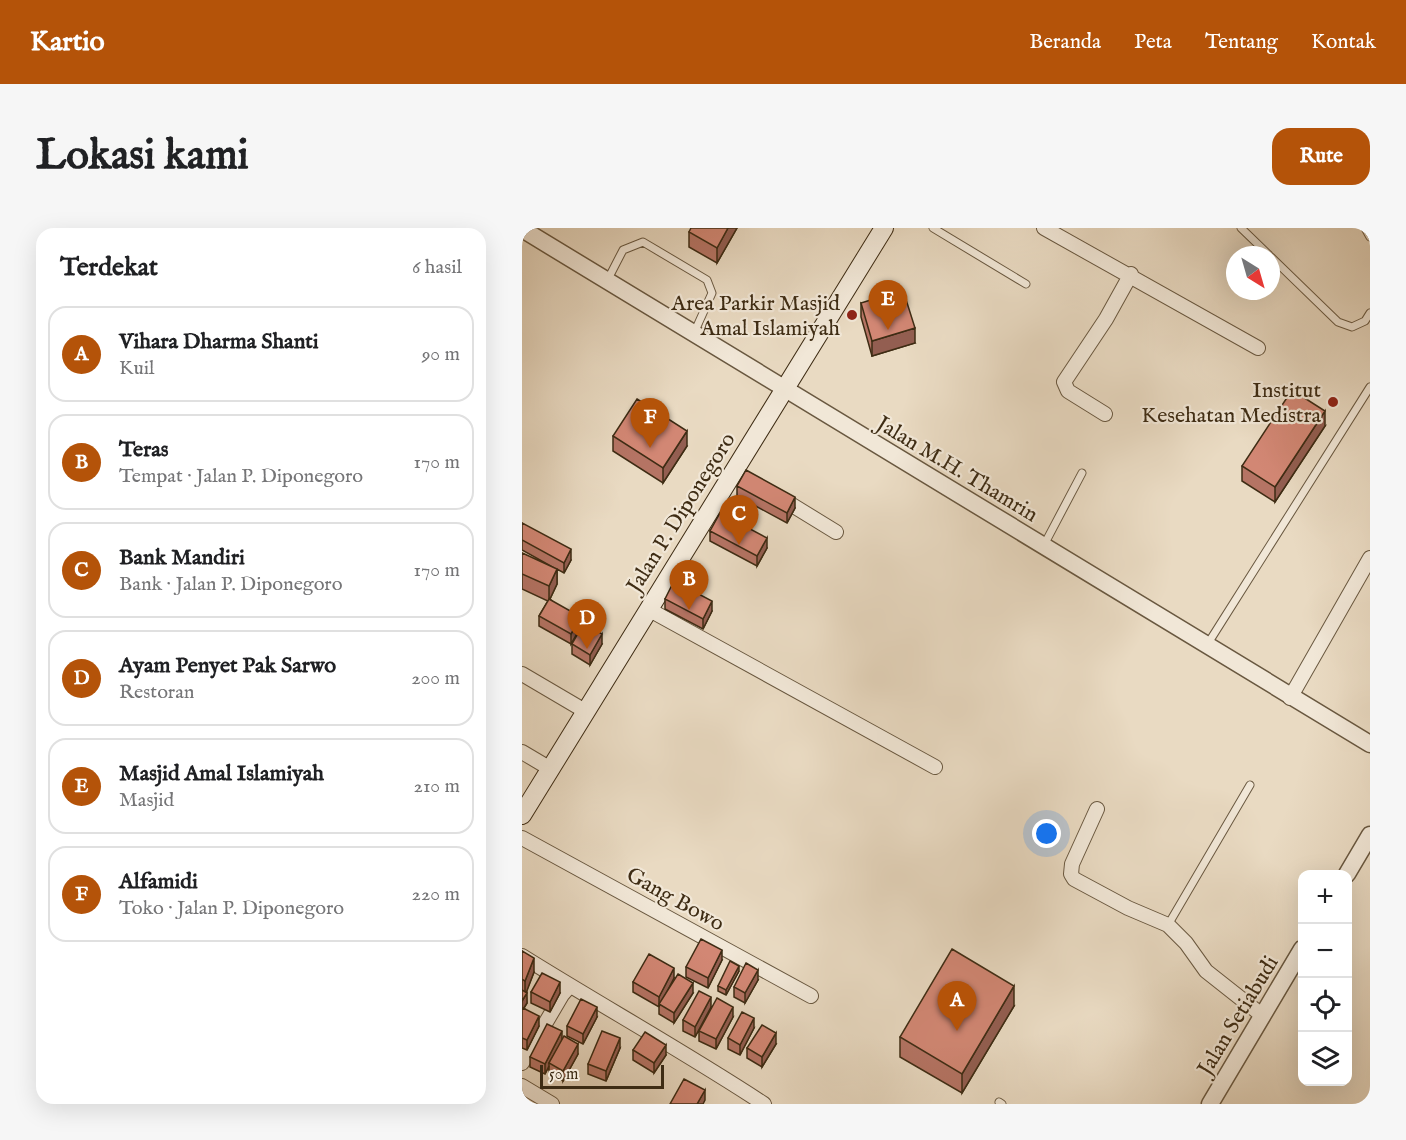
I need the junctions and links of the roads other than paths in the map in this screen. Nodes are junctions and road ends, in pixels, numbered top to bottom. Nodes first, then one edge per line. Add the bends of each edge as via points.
1 (884, 228) edge
2 (933, 228) edge
3 (1044, 228) edge
4 (1241, 228) edge
5 (1365, 228) edge
6 (523, 230) edge
7 (1370, 237) edge
8 (1260, 246) edge
9 (1280, 266) edge
10 (1131, 274) junction
11 (607, 281) junction
12 (1026, 284) dead end
13 (1370, 313) edge
14 (1367, 324) edge
15 (693, 334) junction
16 (1258, 348) dead end
17 (1370, 387) edge
18 (783, 388) junction
19 (1367, 398) edge
20 (1105, 414) dead end
21 (1082, 473) dead end
22 (766, 489) edge
23 (836, 532) dead end
24 (1043, 546) junction
25 (1370, 558) edge
26 (648, 609) junction
27 (1207, 645) junction
28 (522, 675) edge
29 (1290, 698) junction
30 (585, 711) junction
31 (1370, 744) edge
32 (522, 752) edge
33 (934, 767) dead end
34 (549, 768) junction
35 (1250, 785) dead end
36 (1097, 809) dead end
37 (522, 815) edge
38 (1370, 835) edge
39 (522, 838) edge
40 (1349, 870) edge
41 (1168, 925) junction
42 (522, 956) edge
43 (1298, 956) edge
44 (569, 987) junction
45 (811, 996) dead end
46 (1263, 1016) junction
47 (522, 1063) edge
48 (522, 1086) edge
49 (552, 1104) edge
50 (764, 1104) edge
51 (1210, 1104) edge

1 - 18 main road, Jalan P. Diponegoro
2 - 12 lane
3 - 10 street
4 - 8 lane
5 - 7 lane
6 - 11 street, Jalan M.H. Thamrin
9 - 14 lane via 1338,322 1352,327
10 - 16 street
10 - 20 street via 1064,382 1068,391
11 - 15 street, Jalan M.H. Thamrin
11 - 15 lane via 623,250 643,242 707,280 712,293
13 - 14 lane
15 - 18 street, Jalan M.H. Thamrin
17 - 19 lane
18 - 24 street, Jalan M.H. Thamrin
18 - 26 main road, Jalan P. Diponegoro via 741,473
19 - 27 lane
21 - 24 lane
22 - 23 street
24 - 27 street, Jalan M.H. Thamrin
25 - 29 street
26 - 30 main road, Jalan P. Diponegoro
26 - 33 street
27 - 29 street, Jalan M.H. Thamrin
28 - 30 street
29 - 31 street, Jalan M.H. Thamrin
30 - 34 main road, Jalan P. Diponegoro
32 - 34 street
34 - 37 main road, Jalan P. Diponegoro
35 - 41 lane
36 - 41 street via 1072,864 1074,879
38 - 40 street
39 - 45 street, Gang Bowo
41 - 46 street via 1206,971
42 - 44 street
43 - 46 street, Jalan Setiabudi
44 - 47 street
44 - 50 street
46 - 51 street, Jalan Setiabudi
48 - 49 street

